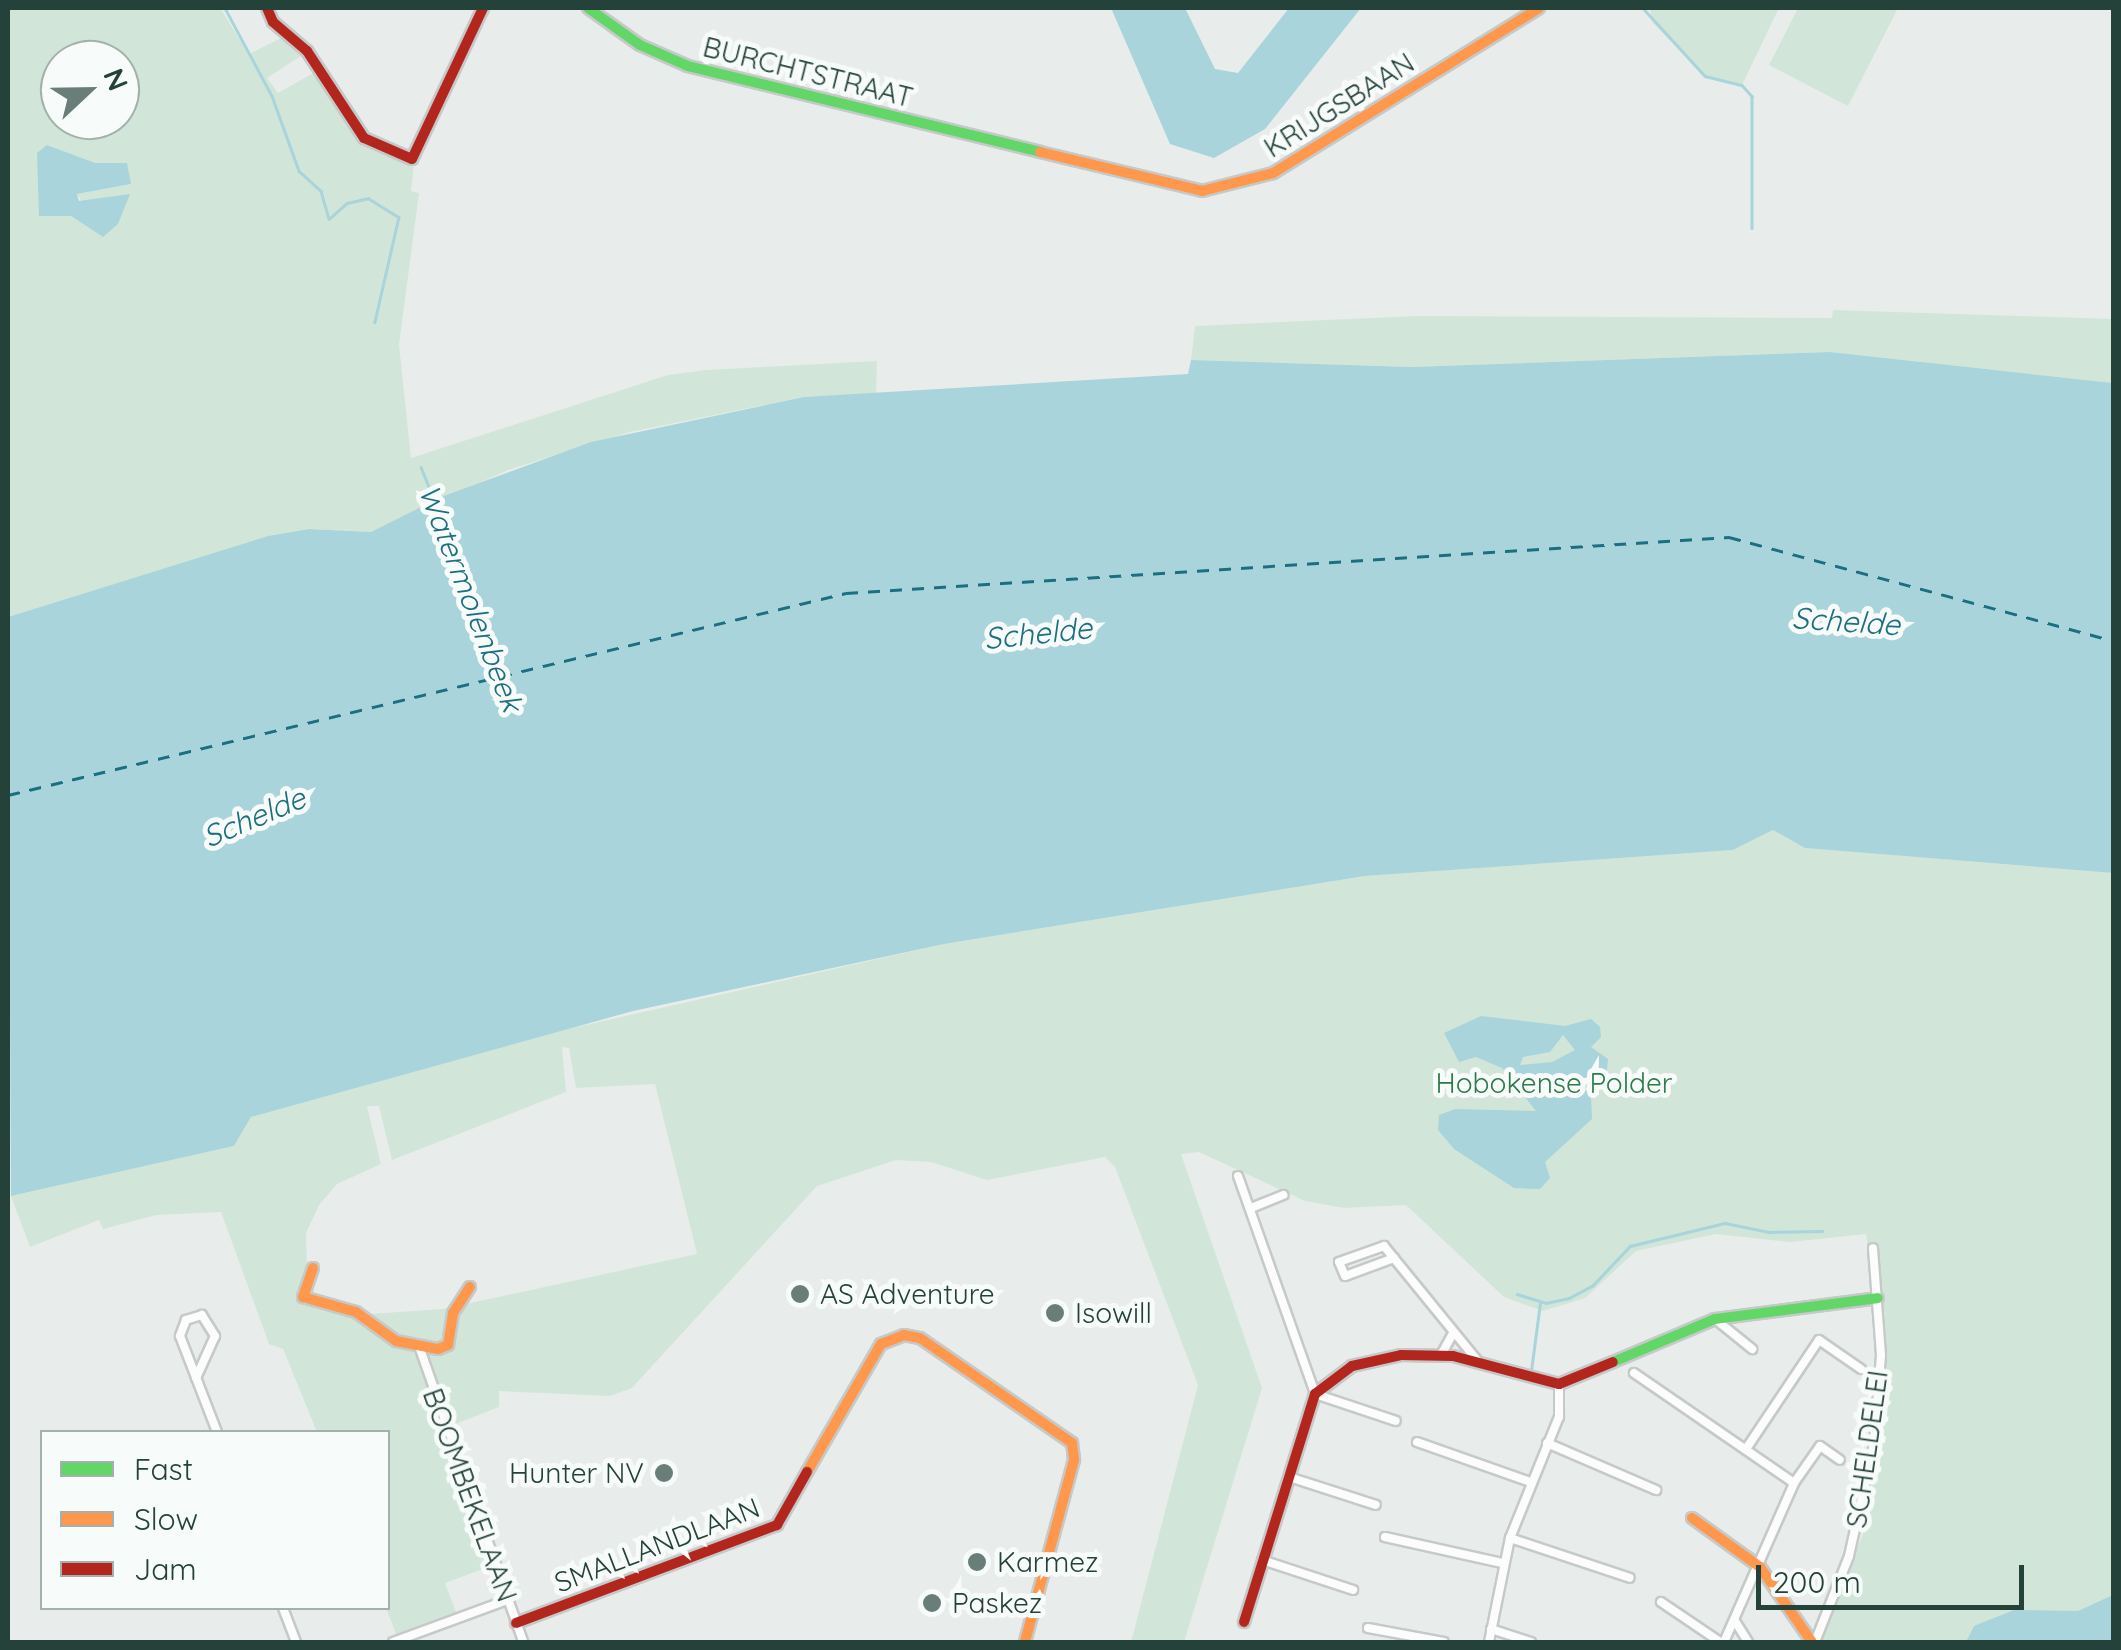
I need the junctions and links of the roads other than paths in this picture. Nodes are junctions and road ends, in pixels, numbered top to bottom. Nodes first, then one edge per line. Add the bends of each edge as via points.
1 (267, 8) edge
2 (483, 8) edge
3 (588, 8) edge
4 (1539, 8) edge
5 (1030, 150) joint
6 (1238, 1176) dead end
7 (1283, 1195) dead end
8 (1250, 1208) junction
9 (1873, 1248) dead end
10 (1394, 1258) junction
11 (312, 1268) dead end
12 (470, 1286) dead end
13 (1878, 1298) junction
14 (1715, 1319) junction
15 (1454, 1332) junction
16 (419, 1346) junction
17 (1752, 1349) dead end
18 (1441, 1355) junction
19 (1477, 1360) junction
20 (1861, 1370) dead end
21 (1634, 1374) dead end
22 (196, 1378) junction
23 (1559, 1384) junction
24 (1316, 1394) junction
25 (1396, 1421) dead end
26 (216, 1430) edge
27 (1417, 1442) dead end
28 (1546, 1444) junction
29 (1746, 1449) junction
30 (1840, 1460) dead end
31 (1289, 1477) junction
32 (1528, 1481) junction
33 (1794, 1483) junction
34 (1656, 1490) dead end
35 (1376, 1505) dead end
36 (1692, 1518) dead end
37 (1385, 1536) dead end
38 (1510, 1538) junction
39 (1262, 1560) junction
40 (1502, 1563) junction
41 (1760, 1567) junction
42 (1630, 1578) dead end
43 (1354, 1590) dead end
44 (507, 1600) junction
45 (1661, 1602) dead end
46 (283, 1610) edge
47 (1735, 1621) junction
48 (516, 1622) junction
49 (1244, 1622) dead end
50 (1368, 1628) dead end
51 (1491, 1630) junction
52 (296, 1642) edge
53 (393, 1642) edge
54 (523, 1642) edge
55 (1025, 1642) edge
56 (1444, 1642) edge
57 (1489, 1642) edge
58 (1531, 1642) edge
59 (1722, 1642) edge
60 (1748, 1642) edge
61 (1813, 1642) edge

1 - 2 street via 273,22 307,51 364,138 412,159
3 - 5 street, BURCHTSTRAAT via 640,45 688,66
4 - 5 street, KRIJGSBAAN via 1274,174 1240,186 1202,191
6 - 8 street
7 - 8 street
8 - 24 street
9 - 13 street, SCHELDELEI
10 - 10 street via 1384,1246 1339,1262 1345,1276
10 - 15 street
11 - 16 street via 304,1296 356,1312 396,1342
12 - 16 street via 454,1313 448,1345
13 - 14 street
13 - 61 street, SCHELDELEI via 1880,1394 1867,1485 1845,1568
14 - 17 street
14 - 23 street
15 - 18 street
15 - 19 street
16 - 44 street, BOOMBEKELAAN
18 - 19 street
18 - 24 street via 1364,1361
19 - 23 street via 1527,1380
20 - 29 street via 1819,1340
21 - 29 street
22 - 22 street via 215,1336 202,1315 181,1326
22 - 26 street
23 - 28 street via 1560,1412
24 - 25 street
24 - 31 street
27 - 32 street
28 - 32 street
28 - 34 street
29 - 33 street
30 - 33 street via 1820,1446
31 - 35 street
31 - 39 street
32 - 38 street
33 - 41 street
36 - 41 street
37 - 40 street
38 - 40 street
38 - 42 street
39 - 43 street
39 - 49 street
40 - 51 street
41 - 47 street
41 - 61 street
44 - 48 street, BOOMBEKELAAN
44 - 53 street
45 - 59 street
46 - 52 street
47 - 59 street
47 - 60 street
48 - 54 street, BOOMBEKELAAN
48 - 55 street, SMALLANDLAAN via 776,1524 881,1344 904,1335 920,1338 1072,1443 1074,1460
50 - 56 street
51 - 57 street
51 - 58 street

